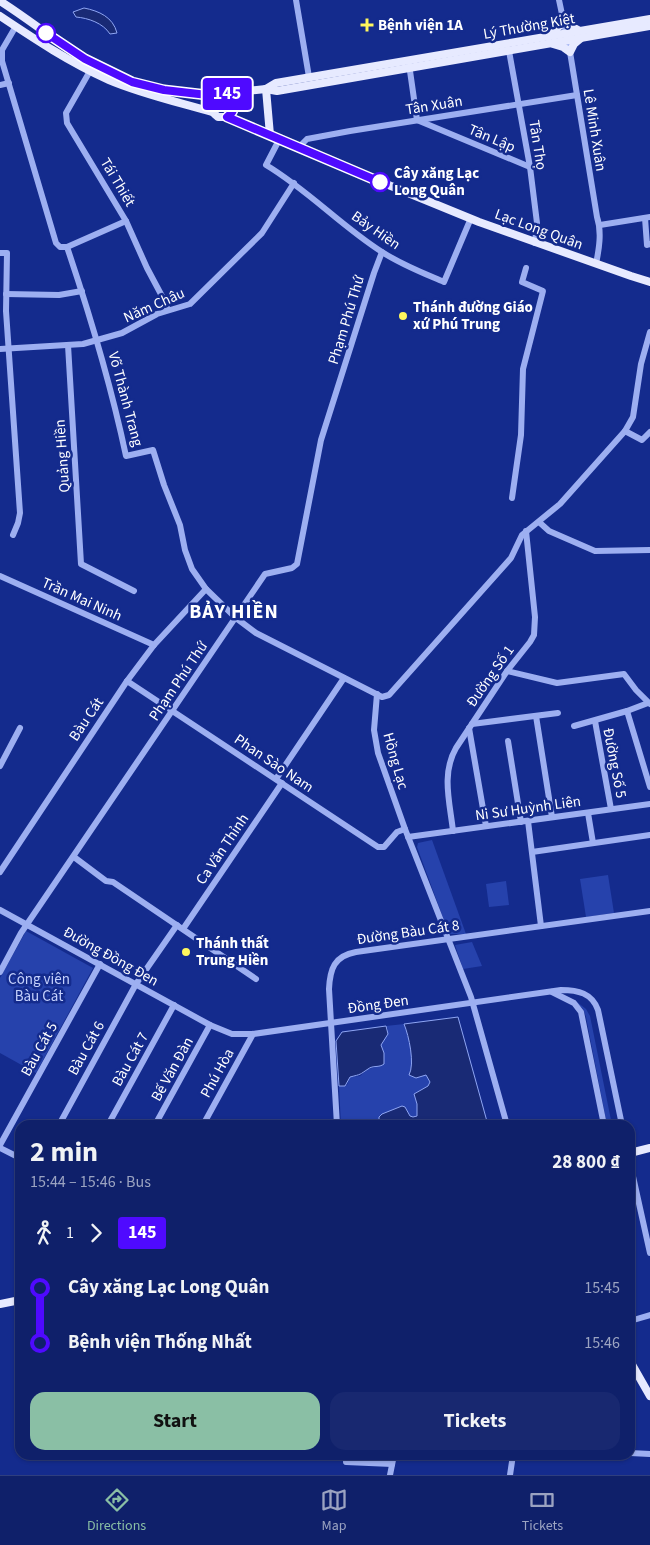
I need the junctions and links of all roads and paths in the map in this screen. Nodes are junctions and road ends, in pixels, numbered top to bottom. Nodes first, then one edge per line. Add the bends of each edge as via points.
1 (296, 0) edge
2 (559, 0) edge
3 (2, 2) edge
4 (0, 16) edge
5 (650, 19) edge
6 (563, 22) junction
7 (16, 26) junction
8 (650, 26) edge
9 (580, 35) junction
10 (567, 37) junction
11 (551, 40) junction
12 (509, 51) junction
13 (570, 52) junction
14 (409, 64) junction
15 (90, 71) junction
16 (309, 77) junction
17 (9, 83) junction
18 (0, 85) edge
19 (266, 89) junction
20 (226, 94) junction
21 (216, 96) junction
22 (577, 96) junction
23 (518, 104) junction
24 (212, 112) junction
25 (227, 117) junction
26 (418, 120) junction
27 (270, 135) junction
28 (279, 140) junction
29 (298, 148) junction
30 (530, 167) junction
31 (294, 183) junction
32 (647, 217) edge
33 (471, 218) junction
34 (126, 221) junction
35 (600, 225) junction
36 (535, 243) junction
37 (650, 244) edge
38 (67, 246) junction
39 (382, 252) junction
40 (0, 253) edge
41 (596, 264) junction
42 (526, 268) dead end
43 (650, 282) edge
44 (82, 291) junction
45 (6, 294) junction
46 (168, 310) junction
47 (650, 332) edge
48 (97, 340) junction
49 (68, 345) junction
50 (0, 349) edge
51 (9, 349) junction
52 (625, 431) junction
53 (650, 432) edge
54 (512, 498) dead end
55 (538, 522) junction
56 (526, 531) junction
57 (13, 534) dead end
58 (650, 550) edge
59 (0, 576) edge
60 (206, 589) junction
61 (134, 591) dead end
62 (236, 618) junction
63 (154, 645) junction
64 (507, 671) junction
65 (344, 678) junction
66 (127, 680) junction
67 (377, 694) junction
68 (649, 704) edge
69 (174, 710) junction
70 (627, 711) junction
71 (558, 713) dead end
72 (536, 716) junction
73 (595, 721) junction
74 (471, 726) junction
75 (574, 726) dead end
76 (20, 728) dead end
77 (508, 741) dead end
78 (0, 766) edge
79 (279, 781) junction
80 (650, 788) edge
81 (650, 804) edge
82 (611, 809) junction
83 (588, 812) junction
84 (552, 817) junction
85 (524, 821) junction
86 (486, 826) junction
87 (405, 828) junction
88 (453, 831) junction
89 (650, 835) edge
90 (408, 837) junction
91 (593, 843) junction
92 (532, 852) junction
93 (74, 857) junction
94 (0, 872) edge
95 (0, 910) edge
96 (650, 911) edge
97 (28, 925) junction
98 (541, 926) junction
99 (180, 927) junction
100 (448, 939) junction
101 (100, 964) junction
102 (0, 972) edge
103 (256, 979) dead end
104 (136, 984) junction
105 (551, 992) junction
106 (473, 1003) junction
107 (174, 1004) junction
108 (330, 1023) junction
109 (210, 1024) junction
110 (254, 1034) junction
111 (62, 1120) edge
112 (111, 1120) edge
113 (158, 1120) edge
114 (206, 1120) edge
115 (337, 1120) edge
116 (506, 1120) edge
117 (603, 1120) edge
118 (621, 1120) edge
119 (0, 1147) edge
120 (650, 1148) edge
121 (635, 1152) edge
122 (15, 1155) edge
123 (635, 1186) edge
124 (650, 1253) edge
125 (15, 1301) edge
126 (0, 1304) edge
127 (650, 1315) edge
128 (635, 1320) edge
129 (635, 1370) edge
130 (650, 1396) edge
131 (635, 1453) edge
132 (650, 1454) edge
133 (393, 1460) edge
134 (512, 1460) edge
135 (346, 1462) dead end
136 (392, 1464) junction
137 (390, 1475) edge
138 (510, 1475) edge

1 - 16 street
2 - 6 street, Lê Minh Xuân
3 - 21 main road via 76,53 132,82 164,90
4 - 7 main road
5 - 9 main road, Lý Thường Kiệt
6 - 9 main road
6 - 10 street, Lê Minh Xuân
6 - 11 main road
7 - 15 main road via 44,46
7 - 17 street, Võ Thành Trang via 1,53
8 - 9 main road, Lý Thường Kiệt
9 - 10 main road, Lý Thường Kiệt
9 - 13 main road
10 - 11 main road, Lý Thường Kiệt
10 - 13 street, Lê Minh Xuân
11 - 12 main road, Lý Thường Kiệt
11 - 13 main road
11 - 14 main road, Lý Thường Kiệt
12 - 14 main road, Lý Thường Kiệt
12 - 23 street, Tân Thọ
13 - 22 street, Lê Minh Xuân
14 - 16 main road, Lý Thường Kiệt
14 - 19 main road, Lý Thường Kiệt via 277,91
14 - 26 street
15 - 24 main road via 130,88
15 - 34 street, Tái Thiết via 66,113 66,120
16 - 19 main road, Lý Thường Kiệt via 276,83
17 - 18 street
17 - 38 street, Võ Thành Trang via 56,243 60,247
19 - 20 main road, Lý Thường Kiệt
19 - 27 main road
20 - 21 main road
20 - 25 main road via 235,106
21 - 24 main road via 211,105
22 - 23 street, Tân Xuân
22 - 35 street, Lê Minh Xuân
23 - 26 street, Tân Xuân
23 - 30 street, Tân Thọ
24 - 25 main road via 218,117
25 - 27 main road, Lạc Long Quân
26 - 29 street, Tân Xuân via 306,139
26 - 30 street, Tân Lập
27 - 28 main road, Lạc Long Quân
28 - 29 main road, Lạc Long Quân
28 - 31 street, Bảy Hiền via 266,165
29 - 33 main road, Lạc Long Quân
30 - 36 street, Tân Thọ via 537,223
31 - 39 street, Bảy Hiền
31 - 46 street, Năm Châu via 259,236 194,301
32 - 35 street
32 - 37 street via 647,245
33 - 36 main road, Lạc Long Quân
33 - 39 street, Bảy Hiền via 444,282
34 - 38 street
34 - 46 street, Tái Thiết
35 - 41 street, Lê Minh Xuân
36 - 41 main road, Lạc Long Quân
38 - 44 street, Võ Thành Trang
39 - 62 street, Phạm Phú Thứ via 322,440 298,562 292,568 265,574
40 - 45 street via 7,253
41 - 43 main road, Lạc Long Quân
42 - 54 street via 522,282 543,291 523,369 521,435
44 - 45 street via 59,295
44 - 48 street, Võ Thành Trang
45 - 51 street
46 - 48 street, Năm Châu via 122,333
47 - 52 street via 632,417
48 - 49 street, Năm Châu
48 - 60 street, Võ Thành Trang via 126,456 153,450 192,569
49 - 51 street, Năm Châu
49 - 61 street, Quảng Hiền via 81,564
50 - 51 street, Năm Châu
51 - 57 street via 20,513
52 - 53 street via 642,440
52 - 55 street via 560,504
55 - 56 street
55 - 58 street via 549,531 595,552
56 - 64 street, Đường Số 1 via 535,630 530,642
56 - 67 street via 510,559 389,695
59 - 63 street, Trần Mai Ninh
60 - 62 street, Võ Thành Trang
60 - 63 street, Bàu Cát
62 - 65 street, Võ Thành Trang via 265,638
62 - 69 street, Phạm Phú Thứ
63 - 66 street, Bàu Cát
64 - 68 street via 557,683 624,674
64 - 74 street, Đường Số 1
65 - 67 street, Võ Thành Trang
65 - 79 street, Ca Văn Thỉnh
66 - 69 street, Phan Sào Nam
66 - 94 street, Bàu Cát
67 - 87 street, Hồng Lạc via 376,742
68 - 70 street
69 - 79 street, Phan Sào Nam
69 - 93 street, Phạm Phú Thứ
70 - 73 street
70 - 80 street
71 - 72 street
72 - 74 street
72 - 84 street
73 - 75 street
73 - 82 street, Đường Số 5
74 - 86 street
74 - 88 street, Đường Số 1 via 454,751 448,768
76 - 78 street
77 - 85 street
79 - 87 street, Phan Sào Nam via 378,847 384,847
79 - 99 street, Ca Văn Thỉnh
81 - 82 street, Ni Sư Huỳnh Liên
82 - 83 street, Ni Sư Huỳnh Liên
83 - 84 street, Ni Sư Huỳnh Liên
83 - 91 street
84 - 85 street, Ni Sư Huỳnh Liên
85 - 86 street, Ni Sư Huỳnh Liên
85 - 92 street
86 - 88 street, Ni Sư Huỳnh Liên
87 - 90 street, Hồng Lạc
88 - 90 street, Ni Sư Huỳnh Liên
89 - 91 street
90 - 100 street, Hồng Lạc
91 - 92 street
92 - 98 street
93 - 97 street, Phạm Phú Thứ
93 - 99 street
95 - 97 street, Đường Đồng Đen
96 - 98 street, Đường Bàu Cát 8
97 - 101 street, Đường Đồng Đen
97 - 102 street, Phạm Phú Thứ
98 - 100 street, Đường Bàu Cát 8
99 - 103 street
99 - 104 street, Ca Văn Thỉnh
100 - 106 street, Hồng Lạc
100 - 108 street, Đường Bàu Cát 8 via 353,952 340,958 329,981
101 - 104 street, Đường Đồng Đen
101 - 119 street, Bàu Cát 5
104 - 107 street, Đường Đồng Đen
104 - 111 street, Bàu Cát 6
105 - 106 street, Đồng Đen
105 - 117 street via 574,1003 582,1014
105 - 118 street, Đồng Đen via 580,992 595,1003
106 - 108 street, Đồng Đen
106 - 116 street, Hồng Lạc
107 - 109 street, Đường Đồng Đen
107 - 112 street, Bàu Cát 7
108 - 110 street, Đồng Đen
108 - 115 street, Đường Bàu Cát 8
109 - 110 street, Đồng Đen via 232,1034
109 - 113 street, Bế Văn Đàn
110 - 114 street, Phú Hòa
119 - 122 street
120 - 121 main road
123 - 124 street
125 - 126 main road
127 - 128 street
129 - 130 main road
131 - 132 street
133 - 136 street
134 - 138 street
135 - 136 street
136 - 137 street

